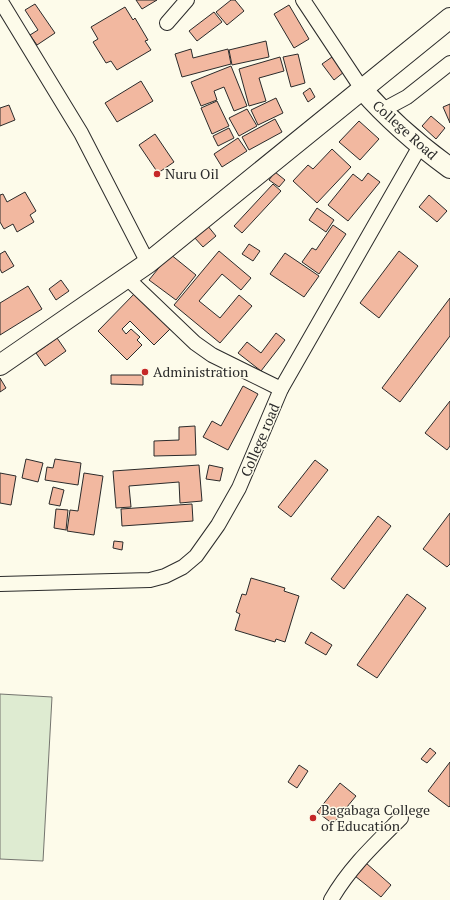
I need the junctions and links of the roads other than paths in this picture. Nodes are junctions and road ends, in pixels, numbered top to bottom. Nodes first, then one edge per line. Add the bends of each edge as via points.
1 (0, 0) edge
2 (187, 0) edge
3 (303, 0) edge
4 (449, 20) edge
5 (167, 23) dead end
6 (450, 63) edge
7 (362, 89) junction
8 (381, 111) junction
9 (420, 146) junction
10 (450, 168) edge
11 (148, 263) junction
12 (127, 278) junction
13 (0, 365) edge
14 (281, 389) junction
15 (0, 584) edge
16 (401, 818) dead end
17 (331, 900) edge

1 - 11 street via 81,133
2 - 5 street
3 - 7 street
4 - 7 street
6 - 8 street via 407,97
7 - 8 street, College Road
7 - 11 street
8 - 9 street, College Road
9 - 10 street, College Road
9 - 14 street, College road
11 - 12 street
12 - 13 street
12 - 14 street via 195,343 212,355
14 - 15 street, College road via 227,512 207,543 182,567 150,580
16 - 17 street via 352,869

